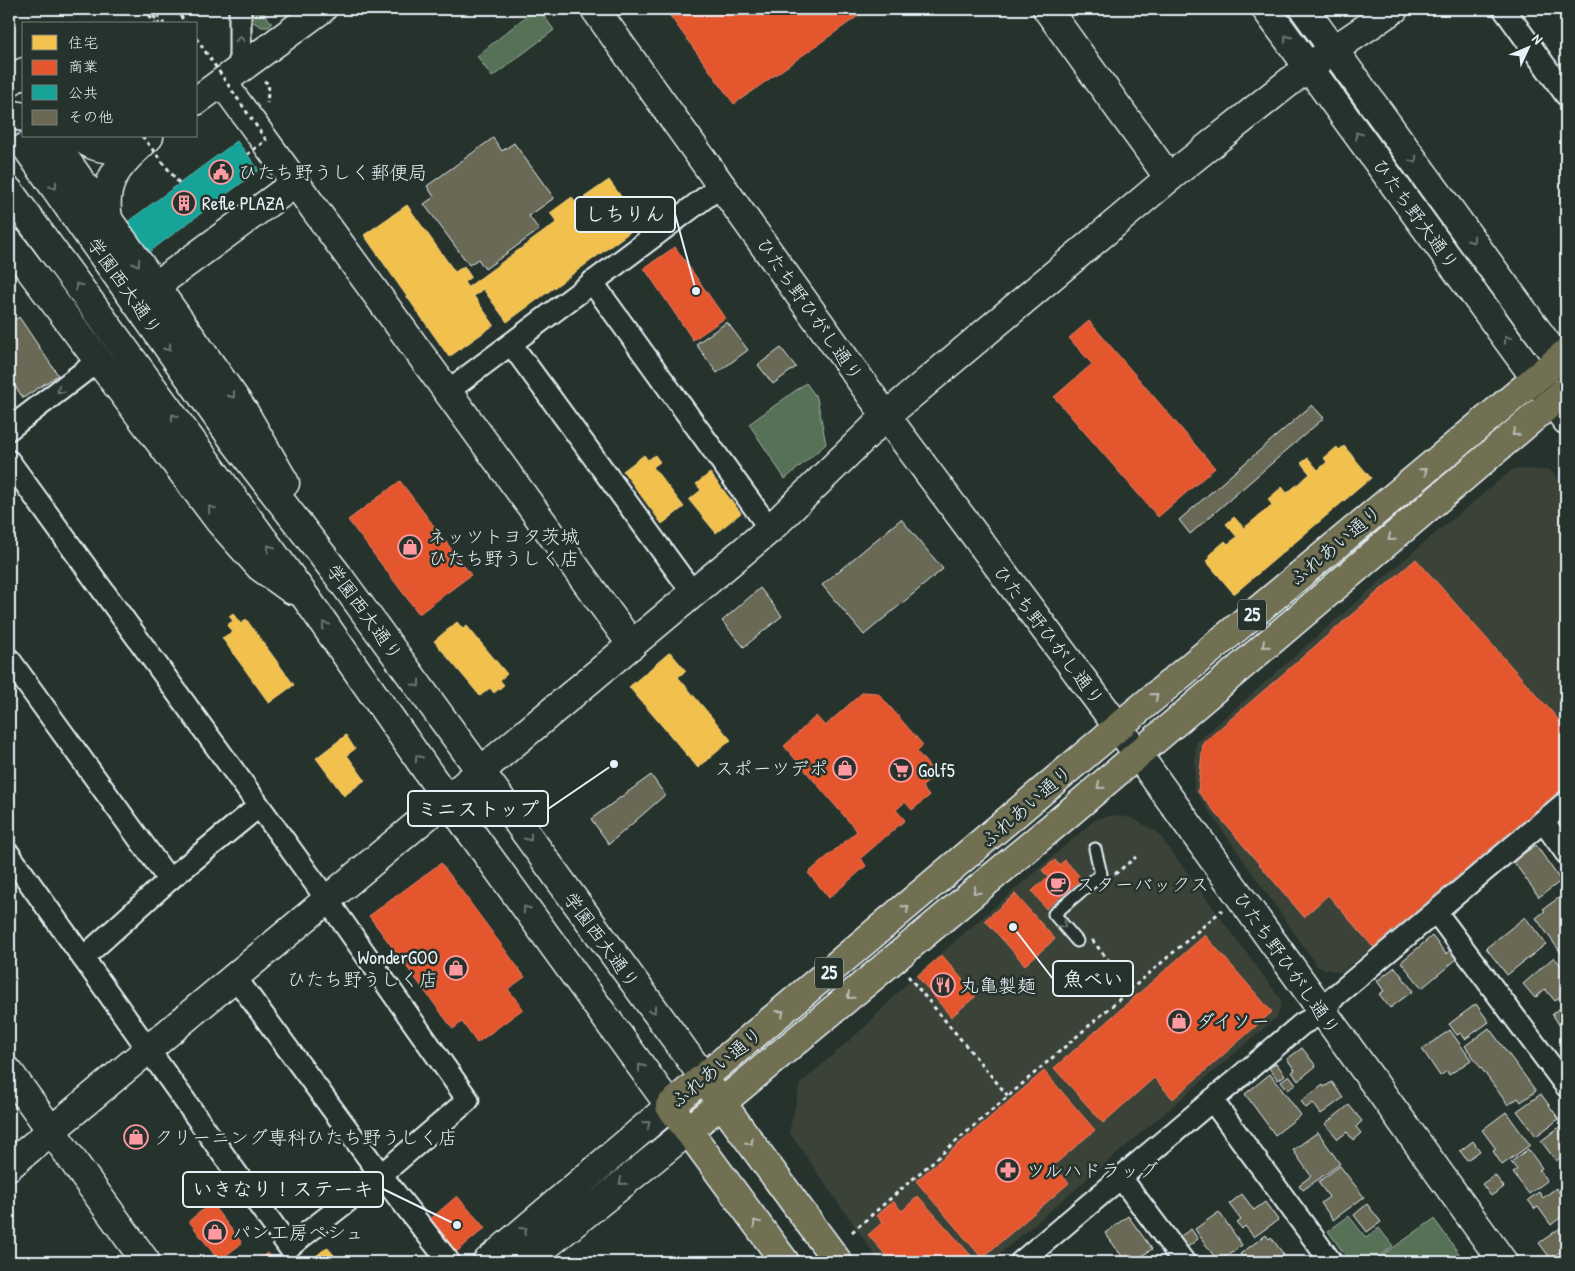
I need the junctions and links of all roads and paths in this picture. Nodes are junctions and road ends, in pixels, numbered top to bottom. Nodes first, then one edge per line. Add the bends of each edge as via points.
1 (145, 9) edge
2 (149, 9) edge
3 (154, 9) edge
4 (176, 9) edge
5 (240, 9) edge
6 (322, 9) edge
7 (595, 9) edge
8 (1047, 9) edge
9 (1266, 9) edge
10 (1304, 9) edge
11 (1394, 9) edge
12 (1504, 9) edge
13 (154, 22) edge
14 (158, 22) edge
15 (163, 22) edge
16 (185, 22) edge
17 (198, 41) edge
18 (1334, 50) junction
19 (1308, 67) junction
20 (22, 73) edge
21 (9, 82) edge
22 (213, 87) edge
23 (1566, 95) edge
24 (9, 114) edge
25 (22, 117) edge
26 (81, 138) edge
27 (144, 138) edge
28 (145, 138) edge
29 (147, 138) edge
30 (38, 141) edge
31 (248, 154) dead end
32 (1169, 178) junction
33 (179, 183) dead end
34 (294, 184) junction
35 (722, 185) junction
36 (9, 191) edge
37 (109, 223) junction
38 (9, 242) edge
39 (592, 282) junction
40 (154, 287) junction
41 (511, 344) junction
42 (99, 360) junction
43 (1564, 361) edge
44 (1536, 378) junction
45 (448, 391) junction
46 (1562, 404) edge
47 (886, 416) junction
48 (9, 429) edge
49 (9, 461) edge
50 (770, 529) junction
51 (337, 574) junction
52 (693, 593) junction
53 (309, 602) junction
54 (632, 646) junction
55 (9, 659) edge
56 (1118, 727) junction
57 (1137, 755) junction
58 (480, 770) junction
59 (446, 798) junction
60 (1566, 802) edge
61 (258, 807) junction
62 (1543, 821) junction
63 (1095, 849) dead end
64 (1566, 853) edge
65 (9, 854) edge
66 (1136, 857) dead end
67 (1113, 876) dead end
68 (169, 880) junction
69 (328, 901) junction
70 (1223, 910) dead end
71 (1436, 912) junction
72 (1087, 933) dead end
73 (1077, 941) dead end
74 (83, 958) junction
75 (906, 974) dead end
76 (236, 977) junction
77 (1132, 989) junction
78 (1322, 1013) junction
79 (148, 1048) junction
80 (9, 1072) edge
81 (704, 1078) junction
82 (1566, 1086) edge
83 (1008, 1096) junction
84 (1212, 1100) junction
85 (722, 1102) junction
86 (670, 1106) junction
87 (51, 1130) junction
88 (688, 1131) junction
89 (9, 1166) edge
90 (381, 1175) junction
91 (1121, 1178) junction
92 (852, 1232) dead end
93 (1025, 1261) edge
94 (146, 1262) edge
95 (449, 1262) edge
96 (487, 1262) edge
97 (526, 1262) edge
98 (785, 1262) edge
99 (838, 1262) edge
100 (1184, 1262) edge
101 (1331, 1262) edge
102 (1503, 1262) edge

1 - 13 path
2 - 14 path
3 - 15 path
4 - 16 path
22 -> 5 street
6 - 22 street
7 - 35 street, ひたち野ひがし通り
8 - 32 street
19 -> 9 street, ひたち野大通り
10 - 18 street, ひたち野大通り
11 - 18 street
12 - 23 street
17 - 31 path, bridge via 266,140
18 - 19 street
18 -> 43 street, ひたち野大通り
19 - 32 street
44 -> 19 street, ひたち野大通り
20 - 21 street
22 - 34 street
24 - 25 street
26 - 28 street via 107,150 124,148
27 - 33 path, bridge
29 - 37 street via 113,175 106,193
30 - 37 street
30 -> 51 street, 学園西大通り via 235,442
32 - 47 street
34 - 40 street
34 - 45 street
35 - 39 street
35 - 47 street, ひたち野ひがし通り
53 -> 36 street, 学園西大通り
37 -> 40 street
38 - 42 street
39 - 41 street
39 - 50 street
40 -> 51 street via 243,410
41 - 45 street
41 - 52 street
42 -> 48 street
53 -> 42 street via 260,567 220,522
43 - 44 main road, ふれあい通り / 25
44 - 46 street, ひたち野大通り
56 -> 44 main road, ふれあい通り / 25
45 - 54 street
46 -> 57 main road, ふれあい通り / 25
47 - 50 street
47 - 56 street, ひたち野ひがし通り
49 - 61 street
50 - 52 street
51 -> 58 street, 学園西大通り
52 - 54 street
59 -> 53 street, 学園西大通り
54 - 58 street
55 - 68 street
56 - 57 street, ひたち野ひがし通り
81 -> 56 main road, ふれあい通り / 25
57 - 78 street, ひたち野ひがし通り
57 -> 85 main road, ふれあい通り / 25
58 - 59 street
58 -> 81 street, 学園西大通り
59 - 69 street
86 -> 59 street, 学園西大通り
60 - 62 street
61 - 68 street
61 - 69 street
62 - 64 street
62 - 71 street
63 -> 73 lane via 1101,874 1054,914
65 - 74 street
66 - 67 path
68 - 74 street
69 - 76 street
69 - 90 street via 468,1100
70 - 77 path
71 - 78 street via 1335,996
71 - 82 street
72 - 77 path
74 - 79 street
75 - 83 path
76 - 79 street
76 - 90 street
77 - 83 path
78 - 84 street via 1302,1024
78 - 102 street, ひたち野ひがし通り
79 - 87 street
79 - 90 street via 289,1247
80 - 87 street
81 - 85 main road
81 - 86 main road, ふれあい通り / 25
83 - 92 path
84 - 91 street
84 - 101 street
85 - 88 main road, ふれあい通り / 25
85 -> 99 main road
86 - 88 main road
96 -> 86 street, ふれあい通り
87 - 89 street
87 - 94 street
88 -> 97 street, ふれあい通り
98 -> 88 main road
90 - 95 street
91 - 93 street
91 - 100 street

